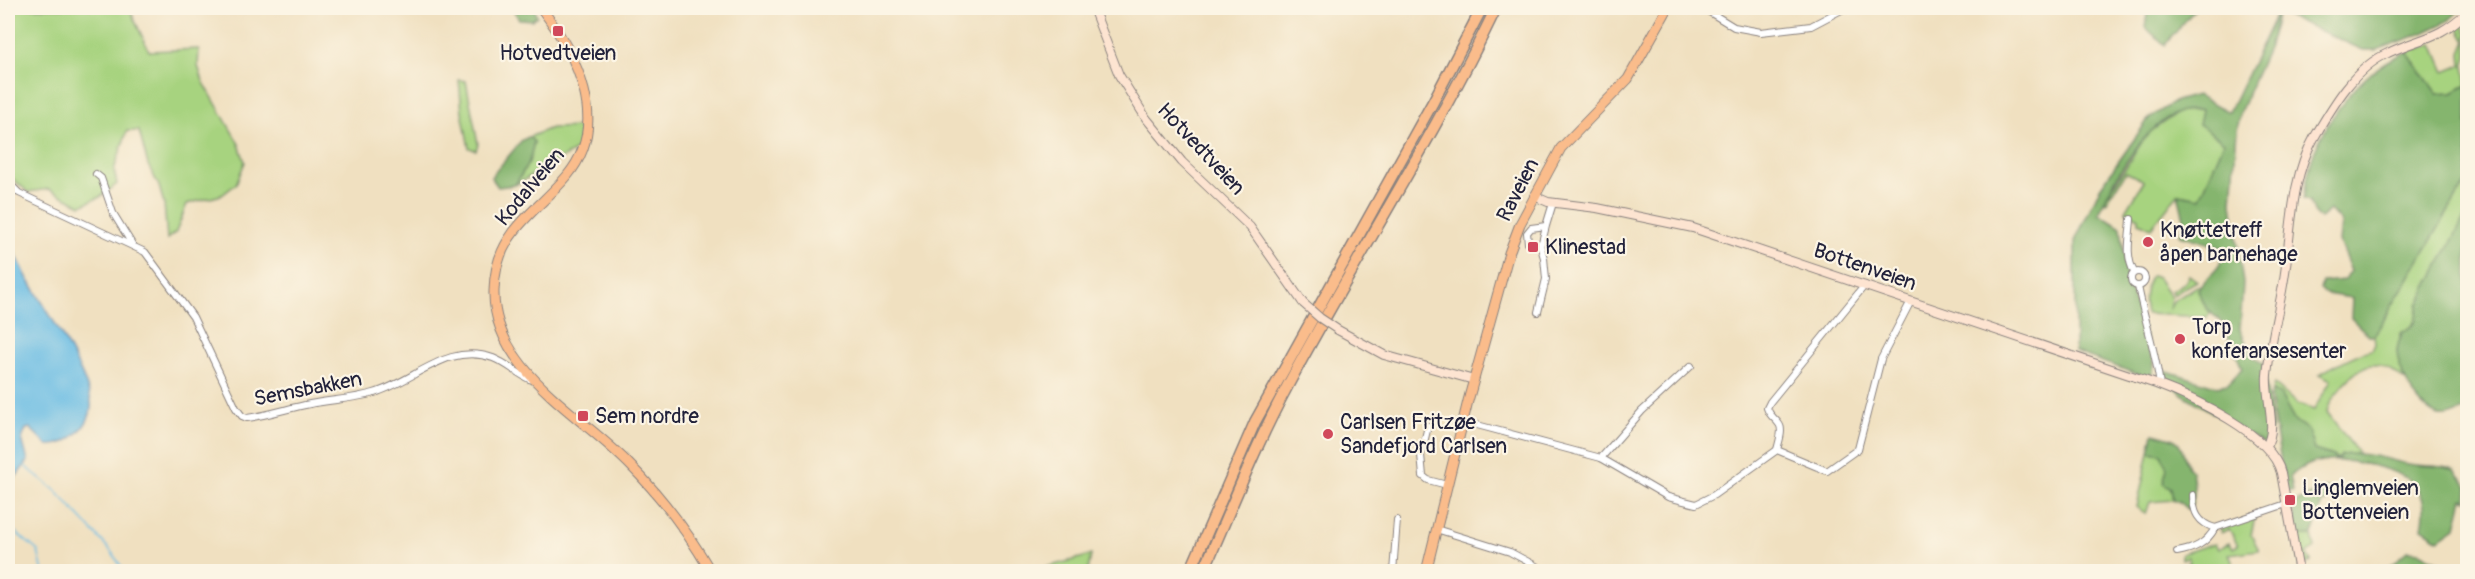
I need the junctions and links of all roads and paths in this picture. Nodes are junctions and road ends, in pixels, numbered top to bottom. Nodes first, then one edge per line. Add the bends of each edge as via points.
1 (541, 8) edge
2 (1092, 8) edge
3 (1482, 8) edge
4 (1496, 8) edge
5 (1668, 8) edge
6 (1703, 8) edge
7 (1845, 8) edge
8 (2468, 11) edge
9 (96, 174) dead end
10 (8, 182) edge
11 (1534, 196) junction
12 (1553, 203) junction
13 (2131, 219) dead end
14 (1546, 226) junction
15 (1540, 244) junction
16 (133, 245) junction
17 (2134, 272) junction
18 (1865, 285) junction
19 (2138, 286) junction
20 (1911, 301) junction
21 (1538, 312) dead end
22 (1691, 366) dead end
23 (535, 380) junction
24 (1474, 380) junction
25 (2160, 386) junction
26 (1462, 421) junction
27 (1428, 426) dead end
28 (2265, 446) junction
29 (1777, 450) junction
30 (1601, 458) junction
31 (1447, 485) junction
32 (2193, 495) dead end
33 (2286, 504) junction
34 (1397, 520) dead end
35 (2215, 528) junction
36 (1436, 529) junction
37 (2176, 552) dead end
38 (711, 572) edge
39 (1190, 572) edge
40 (1203, 572) edge
41 (1393, 572) edge
42 (1426, 572) edge
43 (1547, 572) edge
44 (2299, 572) edge

1 - 23 main road, Kodalveien via 581,80 590,119 578,161 518,225 496,272 494,300 501,330 515,358
2 - 24 main road, Hotvedtveien, bridge via 1119,75 1146,118 1182,162 1250,227 1303,303 1338,330 1384,355
3 - 39 highway via 1277,379 1242,448
4 - 40 highway via 1266,428
5 - 11 main road, Raveien via 1628,79 1566,141
6 - 7 street via 1734,27 1761,32 1810,26
8 - 28 main road via 2437,35 2389,52 2368,65 2349,85 2310,147 2288,235 2270,349 2267,394 2272,431
9 - 16 street, Semsbakken
10 - 16 street, Semsbakken via 19,193
11 - 12 main road, Bottenveien
11 - 24 main road, Raveien via 1512,245
12 - 14 street
12 - 18 main road, Bottenveien via 1676,223
13 - 17 street via 2129,255
14 - 15 street
14 - 15 street via 1531,228 1527,233 1528,243
15 - 21 street via 1545,279
16 - 23 street, Semsbakken via 145,252 193,317 242,416 248,418 374,393 427,366 468,354 492,358
17 - 19 street via 2131,281
17 - 19 street via 2145,278
18 - 20 main road, Bottenveien
18 - 29 street via 1770,402 1769,414 1781,429
19 - 25 street
20 - 25 main road, Bottenveien
20 - 29 street via 1881,359 1858,449 1827,471
22 - 30 street via 1642,411
23 - 38 main road, Kodalveien via 617,452 659,496
24 - 26 main road, Raveien
25 - 28 main road, Bottenveien via 2204,405
26 - 30 street
26 - 31 main road, Raveien
27 - 31 street via 1421,455 1423,476
28 - 33 main road via 2278,461
29 - 30 street via 1696,504 1668,497
31 - 36 main road, Raveien
32 - 35 street via 2196,515
33 - 35 street
33 - 44 main road
34 - 41 street
35 - 37 street via 2202,545
36 - 42 main road, Raveien
36 - 43 street via 1510,552

